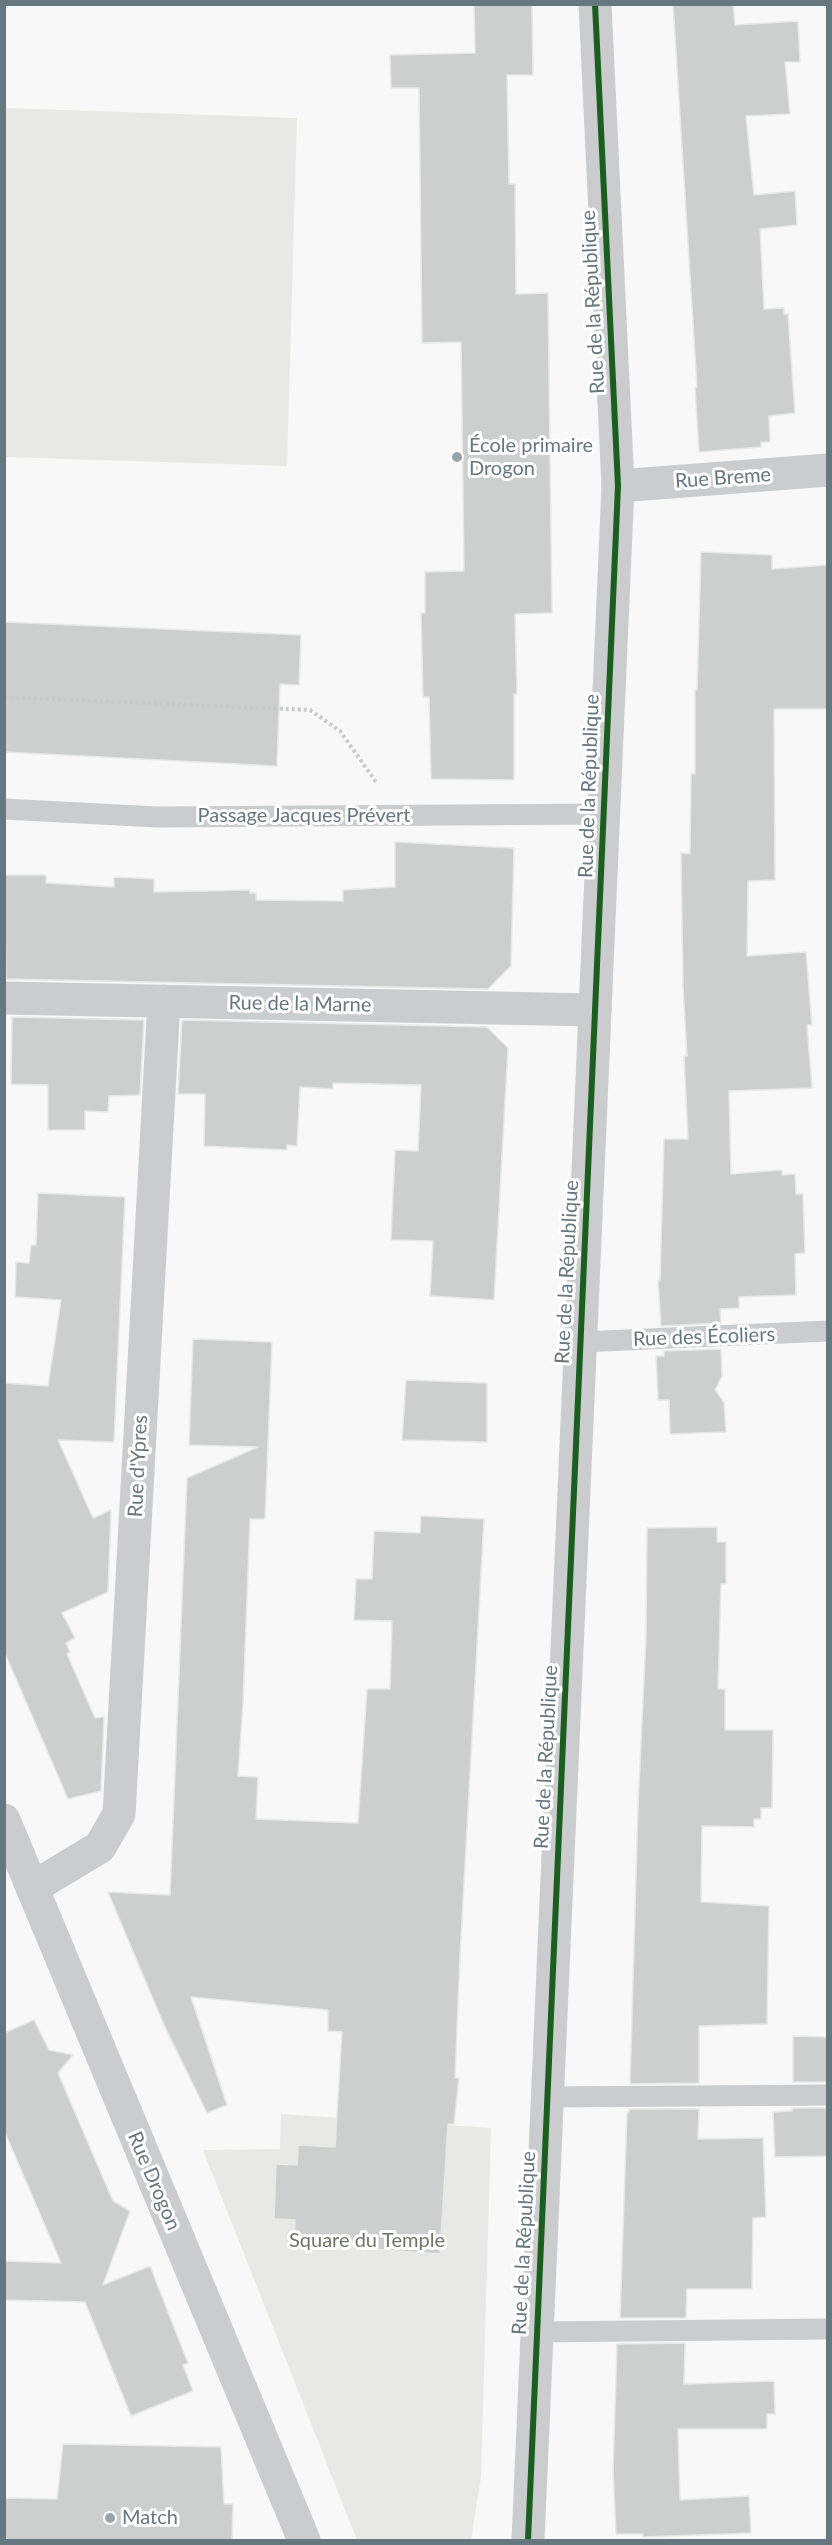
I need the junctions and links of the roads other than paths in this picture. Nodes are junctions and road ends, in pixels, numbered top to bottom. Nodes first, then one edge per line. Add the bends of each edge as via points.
1 (595, 4) edge
2 (828, 470) edge
3 (618, 486) junction
4 (4, 809) edge
5 (604, 814) junction
6 (4, 998) edge
7 (164, 1001) junction
8 (596, 1010) junction
9 (828, 1331) edge
10 (581, 1342) junction
11 (9, 1840) edge
12 (32, 1888) junction
13 (828, 2095) edge
14 (547, 2097) junction
15 (828, 2329) edge
16 (537, 2332) junction
17 (304, 2541) edge
18 (528, 2541) edge

1 - 3 street, Rue de la République
2 - 3 street, Rue Breme
3 - 5 street, Rue de la République
4 - 5 lane, Passage Jacques Prévert via 157,817
5 - 8 street, Rue de la République
6 - 7 street, Rue de la Marne
7 - 8 street, Rue de la Marne
7 - 12 street, Rue d'Ypres via 119,1814 100,1847
8 - 10 street, Rue de la République
9 - 10 lane, Rue des Écoliers
10 - 14 street, Rue de la République
11 - 12 street, Rue Drogon
12 - 17 street, Rue Drogon
13 - 14 lane
14 - 16 street, Rue de la République
15 - 16 lane
16 - 18 street, Rue de la République

